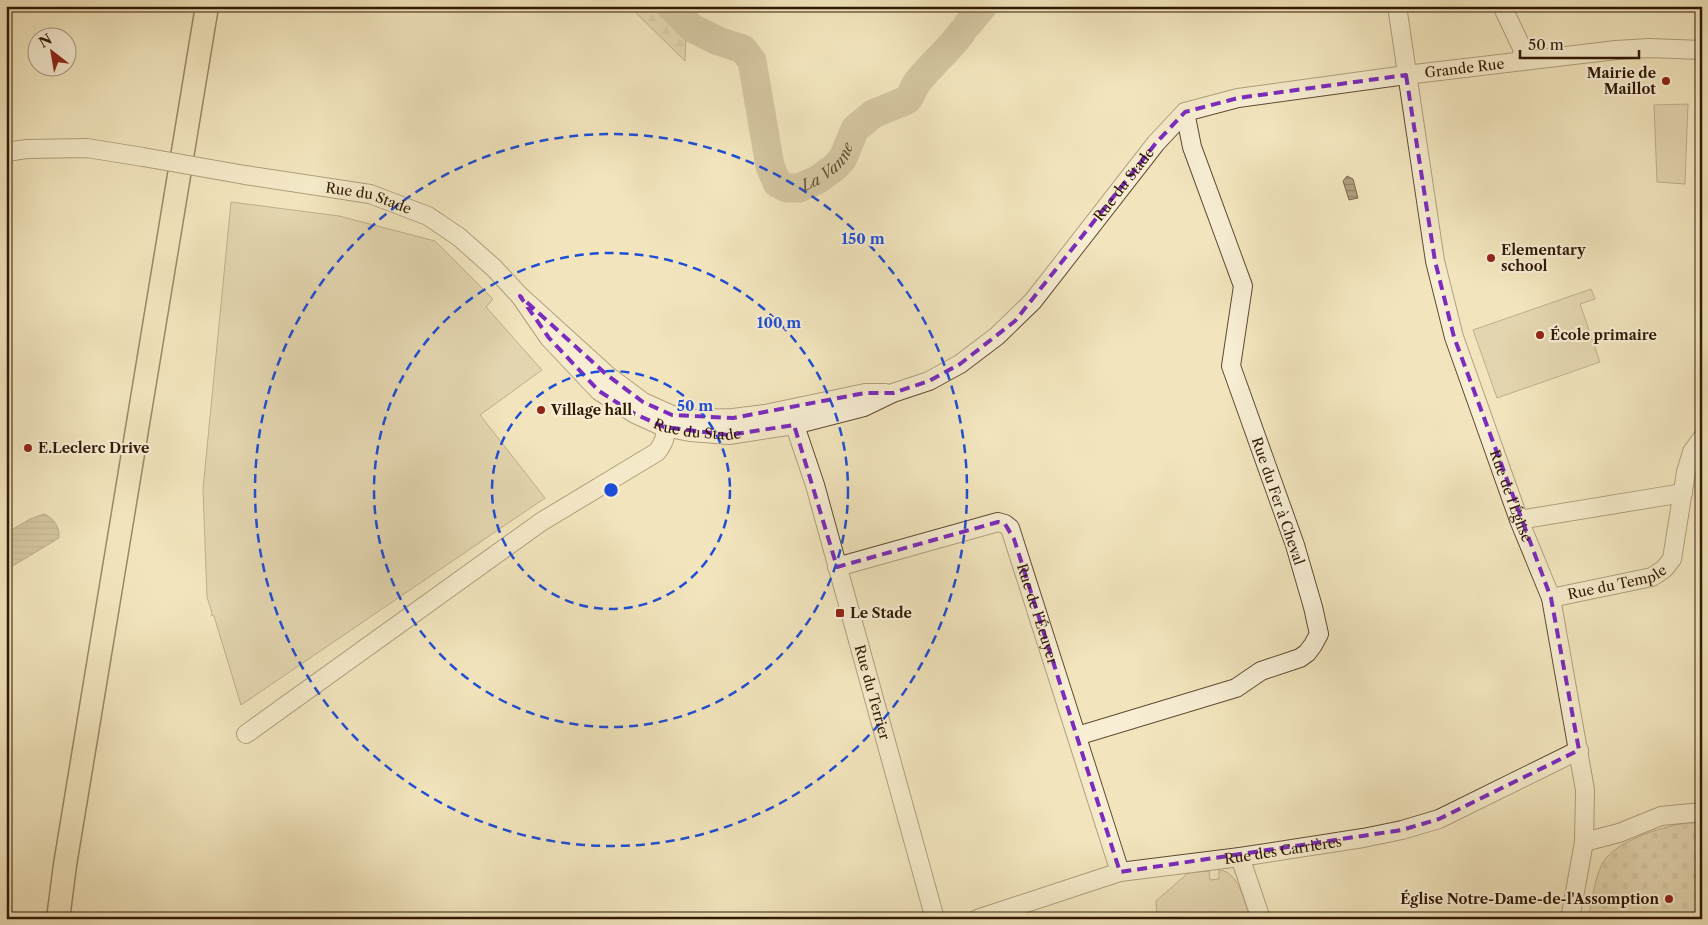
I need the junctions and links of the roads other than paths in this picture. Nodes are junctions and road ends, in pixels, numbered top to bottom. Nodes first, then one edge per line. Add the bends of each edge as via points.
1 (207, 6) edge
2 (1397, 6) edge
3 (1502, 6) edge
4 (1702, 50) edge
5 (1523, 61) junction
6 (1406, 75) junction
7 (1185, 112) junction
8 (6, 152) edge
9 (792, 417) junction
10 (668, 421) junction
11 (1702, 438) edge
12 (1683, 493) junction
13 (1520, 520) junction
14 (837, 567) junction
15 (1551, 598) junction
16 (246, 734) dead end
17 (1077, 736) junction
18 (1579, 750) junction
19 (1702, 812) edge
20 (1584, 842) junction
21 (1240, 857) junction
22 (1120, 872) junction
23 (58, 919) edge
24 (935, 919) edge
25 (977, 919) edge
26 (1261, 919) edge
27 (1570, 919) edge

1 - 23 main road
2 - 6 street, Rue de l'Église
3 - 5 street via 1522,48
4 - 5 street, Grande Rue via 1649,48
5 - 6 street, Grande Rue
6 - 7 street via 1238,98
6 - 13 street, Rue de l'Église via 1435,260 1454,337
7 - 9 street, Rue du Stade via 1156,143 1033,301 985,346 929,381 893,393 864,408
7 - 17 street, Rue du Fer à Cheval via 1192,147 1243,286 1231,366 1295,545 1318,634 1314,646 1300,658 1261,671 1236,688
8 - 10 street, Rue du Stade, bridge via 87,148 370,194 428,216 459,237 494,268 520,296 549,338 599,391 635,414
9 - 10 street, Rue du Stade via 729,435 690,432
9 - 14 street, Rue du Terrier
10 - 16 street via 665,440 657,452 541,522
11 - 12 street, Rue du Temple via 1692,452
12 - 13 street
12 - 15 street, Rue du Temple via 1672,559 1664,569 1652,577
13 - 15 street, Rue de l'Église
14 - 17 street, Rue de l’Écuyer via 998,522 1005,524 1014,539
14 - 24 street, Rue du Terrier
15 - 18 street, Rue de l'Église
17 - 22 street, Rue de l’Écuyer
18 - 20 street, Rue de l'Église via 1585,790
18 - 21 street, Rue des Carrières via 1439,819 1362,838
19 - 20 street via 1661,816 1619,833
20 - 27 street, Rue de l'Église
21 - 22 street, Rue des Carrières
21 - 26 street
22 - 25 street, Rue des Carrières

